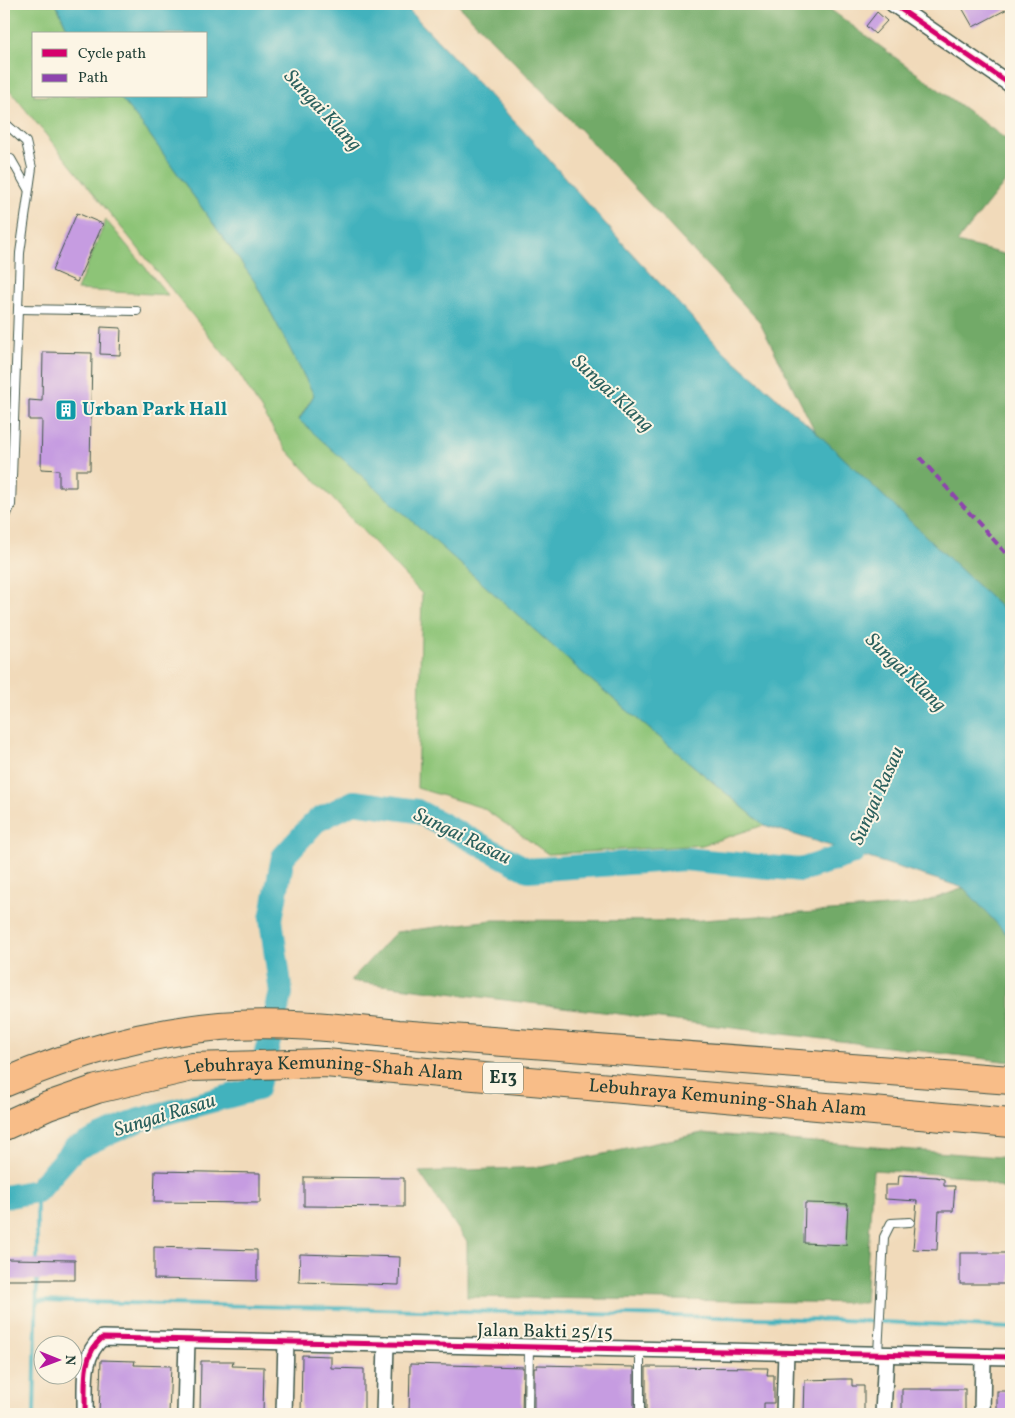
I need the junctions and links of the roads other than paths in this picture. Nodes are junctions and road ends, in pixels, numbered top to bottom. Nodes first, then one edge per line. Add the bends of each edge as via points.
1 (893, 4) edge
2 (913, 10) edge
3 (1011, 85) edge
4 (4, 122) edge
5 (4, 156) edge
6 (28, 191) junction
7 (18, 308) junction
8 (137, 311) dead end
9 (6, 516) dead end
10 (1011, 1080) edge
11 (4, 1083) edge
12 (1011, 1123) edge
13 (4, 1126) edge
14 (910, 1222) dead end
15 (187, 1340) junction
16 (286, 1342) junction
17 (386, 1344) junction
18 (529, 1347) junction
19 (640, 1349) junction
20 (786, 1352) junction
21 (882, 1354) junction
22 (984, 1357) junction
23 (1011, 1357) edge
24 (86, 1414) edge
25 (185, 1414) edge
26 (284, 1414) edge
27 (384, 1414) edge
28 (528, 1414) edge
29 (640, 1414) edge
30 (784, 1414) edge
31 (883, 1414) edge
32 (982, 1414) edge

1 - 2 street
2 - 3 street
4 - 6 lane via 26,142 32,168
5 - 6 lane via 11,159 22,175
6 - 7 lane via 20,253
7 - 8 lane
7 - 9 lane via 11,505
10 - 11 highway, Lebuhraya Kemuning-Shah Alam / E13 via 327,1027 222,1026 141,1038 51,1063
12 - 13 highway, Lebuhraya Kemuning-Shah Alam / E13 via 325,1063 183,1069 98,1089
14 - 21 lane via 891,1224 884,1237 879,1307
15 - 16 street, Jalan Bakti 25/15
15 - 24 street, Jalan Bakti 25/15 via 102,1338 92,1346 87,1356
15 - 25 street
16 - 17 street, Jalan Bakti 25/15
16 - 26 street
17 - 18 street, Jalan Bakti 25/15
17 - 27 street
18 - 19 street, Jalan Bakti 25/15
18 - 28 lane
19 - 20 street, Jalan Bakti 25/15
19 - 29 lane
20 - 21 street, Jalan Bakti 25/15
20 - 30 street
21 - 22 street, Jalan Bakti 25/15
21 - 31 street
22 - 23 street, Jalan Bakti 25/15
22 - 32 street

